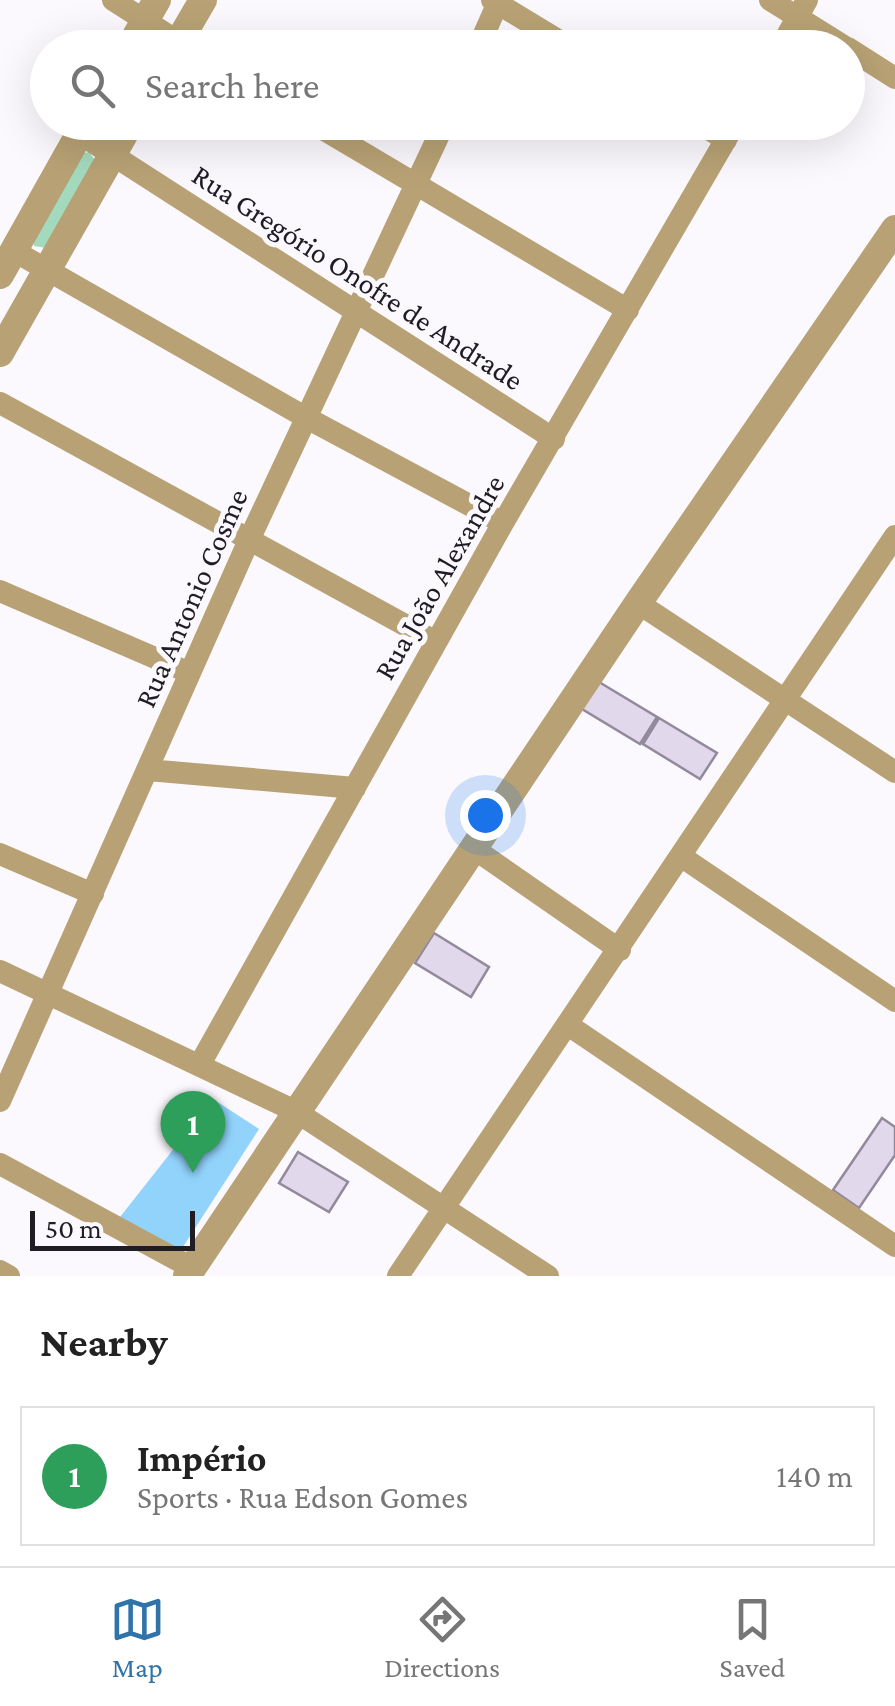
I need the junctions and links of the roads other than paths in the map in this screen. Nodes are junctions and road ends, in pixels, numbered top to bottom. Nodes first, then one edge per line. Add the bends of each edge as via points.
1 (113, 0) edge
2 (202, 0) edge
3 (770, 0) edge
4 (496, 1) edge
5 (802, 8) edge
6 (151, 10) edge
7 (168, 30) edge
8 (188, 30) edge
9 (485, 30) edge
10 (542, 30) edge
11 (790, 30) edge
12 (827, 30) edge
13 (865, 59) edge
14 (895, 78) edge
15 (76, 140) edge
16 (96, 140) edge
17 (121, 140) edge
18 (341, 140) edge
19 (437, 140) edge
20 (726, 140) edge
21 (112, 155) junction
22 (416, 186) junction
23 (895, 228) edge
24 (7, 263) edge
25 (46, 270) junction
26 (628, 310) junction
27 (357, 312) junction
28 (0, 353) edge
29 (0, 403) edge
30 (305, 417) junction
31 (554, 439) junction
32 (503, 523) junction
33 (895, 536) edge
34 (249, 540) junction
35 (0, 590) edge
36 (638, 603) junction
37 (436, 642) junction
38 (190, 673) junction
39 (786, 700) junction
40 (148, 770) junction
41 (895, 772) edge
42 (354, 788) junction
43 (473, 848) junction
44 (0, 854) edge
45 (682, 857) junction
46 (92, 894) junction
47 (620, 950) junction
48 (0, 972) edge
49 (47, 992) junction
50 (895, 1001) edge
51 (568, 1025) junction
52 (200, 1064) junction
53 (6, 1068) edge
54 (0, 1101) edge
55 (295, 1111) junction
56 (0, 1164) edge
57 (443, 1209) junction
58 (895, 1246) edge
59 (0, 1271) edge
60 (190, 1272) edge
61 (9, 1276) edge
62 (398, 1276) edge
63 (548, 1276) edge

1 - 6 street
2 - 8 street
3 - 5 street
4 - 9 street
4 - 10 street
5 - 11 street
5 - 12 street
6 - 7 street
13 - 14 street
15 - 24 street
16 - 21 street, Rua Gregório Onofre de Andrade
17 - 21 street
18 - 22 street
19 - 22 street, Rua Antonio Cosme
20 - 26 street, Rua João Alexandre
21 - 25 street
21 - 27 street, Rua Gregório Onofre de Andrade
22 - 26 street
22 - 27 street, Rua Antonio Cosme
23 - 36 street
24 - 25 street
25 - 28 street
25 - 30 street
26 - 31 street, Rua João Alexandre
27 - 30 street, Rua Antonio Cosme
27 - 31 street, Rua Gregório Onofre de Andrade
29 - 34 street
30 - 32 street
30 - 34 street, Rua Antonio Cosme
31 - 32 street, Rua João Alexandre
32 - 37 street, Rua João Alexandre
33 - 39 street
34 - 37 street
34 - 38 street, Rua Antonio Cosme
35 - 38 street
36 - 39 street
36 - 43 street
37 - 42 street, Rua João Alexandre
38 - 40 street, Rua Antonio Cosme
39 - 41 street
39 - 45 street
40 - 42 street
40 - 46 street, Rua Antonio Cosme
42 - 52 street, Rua João Alexandre
43 - 47 street
43 - 55 street
44 - 46 street
45 - 47 street
45 - 50 street
46 - 49 street, Rua Antonio Cosme
47 - 51 street
48 - 49 street
49 - 52 street
49 - 53 street, Rua Antonio Cosme
51 - 57 street
51 - 58 street
52 - 55 street
53 - 54 street, Rua Antonio Cosme
55 - 57 street
55 - 60 street
56 - 60 street
57 - 62 street
57 - 63 street
59 - 61 street

